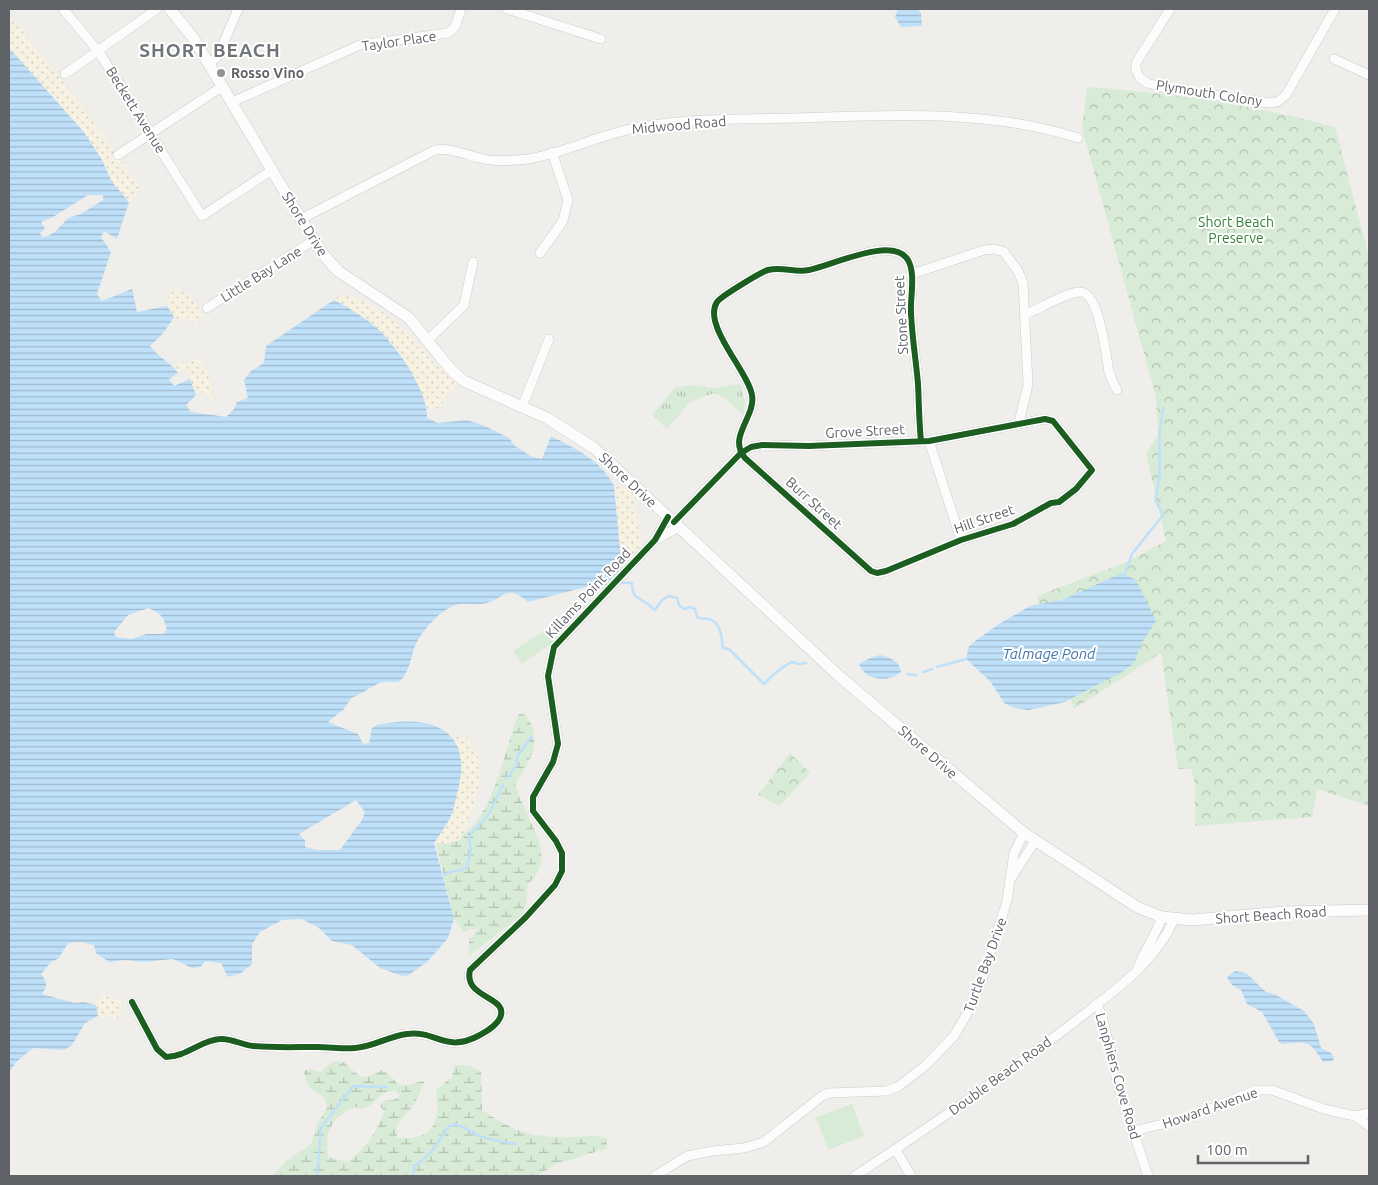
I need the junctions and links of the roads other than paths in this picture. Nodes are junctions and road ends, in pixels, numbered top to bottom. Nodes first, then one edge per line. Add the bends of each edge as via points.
1 (63, 9) edge
2 (157, 9) edge
3 (170, 9) edge
4 (238, 9) edge
5 (461, 9) edge
6 (507, 9) edge
7 (1170, 9) edge
8 (1335, 9) edge
9 (600, 39) dead end
10 (99, 52) junction
11 (1334, 59) dead end
12 (209, 64) junction
13 (65, 74) dead end
14 (1369, 75) edge
15 (223, 86) junction
16 (232, 102) junction
17 (150, 134) junction
18 (1078, 138) dead end
19 (552, 152) junction
20 (118, 155) dead end
21 (272, 170) junction
22 (301, 219) junction
23 (314, 240) junction
24 (540, 253) dead end
25 (473, 262) dead end
26 (912, 274) junction
27 (207, 308) dead end
28 (1026, 314) junction
29 (549, 339) dead end
30 (428, 340) junction
31 (1117, 390) dead end
32 (522, 407) junction
33 (1019, 422) junction
34 (925, 441) junction
35 (741, 453) junction
36 (1092, 470) joint
37 (674, 522) junction
38 (655, 540) junction
39 (961, 540) junction
40 (871, 572) joint
41 (1024, 833) junction
42 (1036, 841) junction
43 (1012, 877) junction
44 (1369, 910) edge
45 (1168, 918) junction
46 (132, 1002) dead end
47 (1097, 1004) junction
48 (1369, 1113) edge
49 (1355, 1116) junction
50 (1369, 1126) edge
51 (1134, 1131) junction
52 (896, 1150) junction
53 (655, 1176) edge
54 (856, 1176) edge
55 (911, 1176) edge
56 (1148, 1176) edge

1 - 10 street, Beckett Avenue
2 - 10 street
3 - 12 main road, Shore Drive via 190,32
4 - 12 street via 218,56
5 - 16 street, Taylor Place via 455,27 441,35 360,45
6 - 9 street
7 - 8 street, Plymouth Colony via 1136,63 1140,78 1164,88 1269,103 1277,102 1286,95
10 - 13 street
10 - 17 street, Beckett Avenue
11 - 14 street
12 - 15 main road, Shore Drive
15 - 16 main road, Shore Drive
15 - 17 street
16 - 21 main road, Shore Drive
17 - 20 street
17 - 21 street, Beckett Avenue via 202,216
18 - 19 street, Midwood Road via 960,116 726,120 643,126
19 - 22 street, Midwood Road via 508,161 480,158 446,148 435,150
19 - 24 street via 568,200 563,221
21 - 22 main road, Shore Drive
22 - 23 main road, Shore Drive
23 - 27 street, Little Bay Lane
23 - 30 main road, Shore Drive via 342,275 401,311
25 - 30 street via 464,305
26 - 28 street via 972,253 995,249 1004,252 1018,271
26 - 34 street, Stone Street via 911,314
26 - 35 street, Stone Street via 904,255 887,249 808,270 778,267 765,271 717,302 713,312 716,324 753,396 752,408 738,440
28 - 31 street via 1076,292 1087,294 1092,299 1108,353 1110,374
28 - 33 street via 1028,385
29 - 32 street
30 - 32 main road, Shore Drive via 461,379
32 - 37 main road, Shore Drive via 585,441
33 - 34 street, Grove Street
33 - 36 street, Grove Street via 1053,421
34 - 35 street, Grove Street via 762,445
34 - 39 street, Stone Street
35 - 37 street, Grove Street
35 - 40 street, Burr Street
36 - 39 street, Hill Street via 1058,502 1014,524
37 - 38 street, Killams Point Road
37 - 38 street, Killams Point Road
37 - 41 main road, Shore Drive via 839,676
38 - 46 street, Killams Point Road via 554,647 548,676 558,744 553,762 531,804 537,819 562,853 562,871 555,885 526,917 470,970 471,986 495,1001 500,1008 501,1015 495,1024 473,1039 458,1044 415,1034 354,1048 257,1046 220,1039 180,1055 166,1057 157,1049
39 - 40 street, Hill Street via 886,571
41 - 42 main road, Shore Drive
41 - 43 street, Turtle Bay Drive via 1014,853
42 - 43 street, Turtle Bay Drive
42 - 45 main road, Shore Drive via 1137,907
43 - 53 street, Turtle Bay Drive via 1001,924 968,1012 954,1036 918,1073 887,1091 829,1093 764,1142 692,1155
44 - 45 main road, Short Beach Road via 1284,912 1208,919
45 - 47 street, Double Beach Road via 1143,954 1138,967
47 - 51 street, Lanphiers Cove Road
47 - 52 street, Double Beach Road via 1012,1070
48 - 49 street
49 - 50 street, Howard Avenue
49 - 51 street, Howard Avenue via 1272,1090 1256,1090 1191,1117
51 - 56 street, Lanphiers Cove Road
52 - 54 street, Double Beach Road
52 - 55 street

